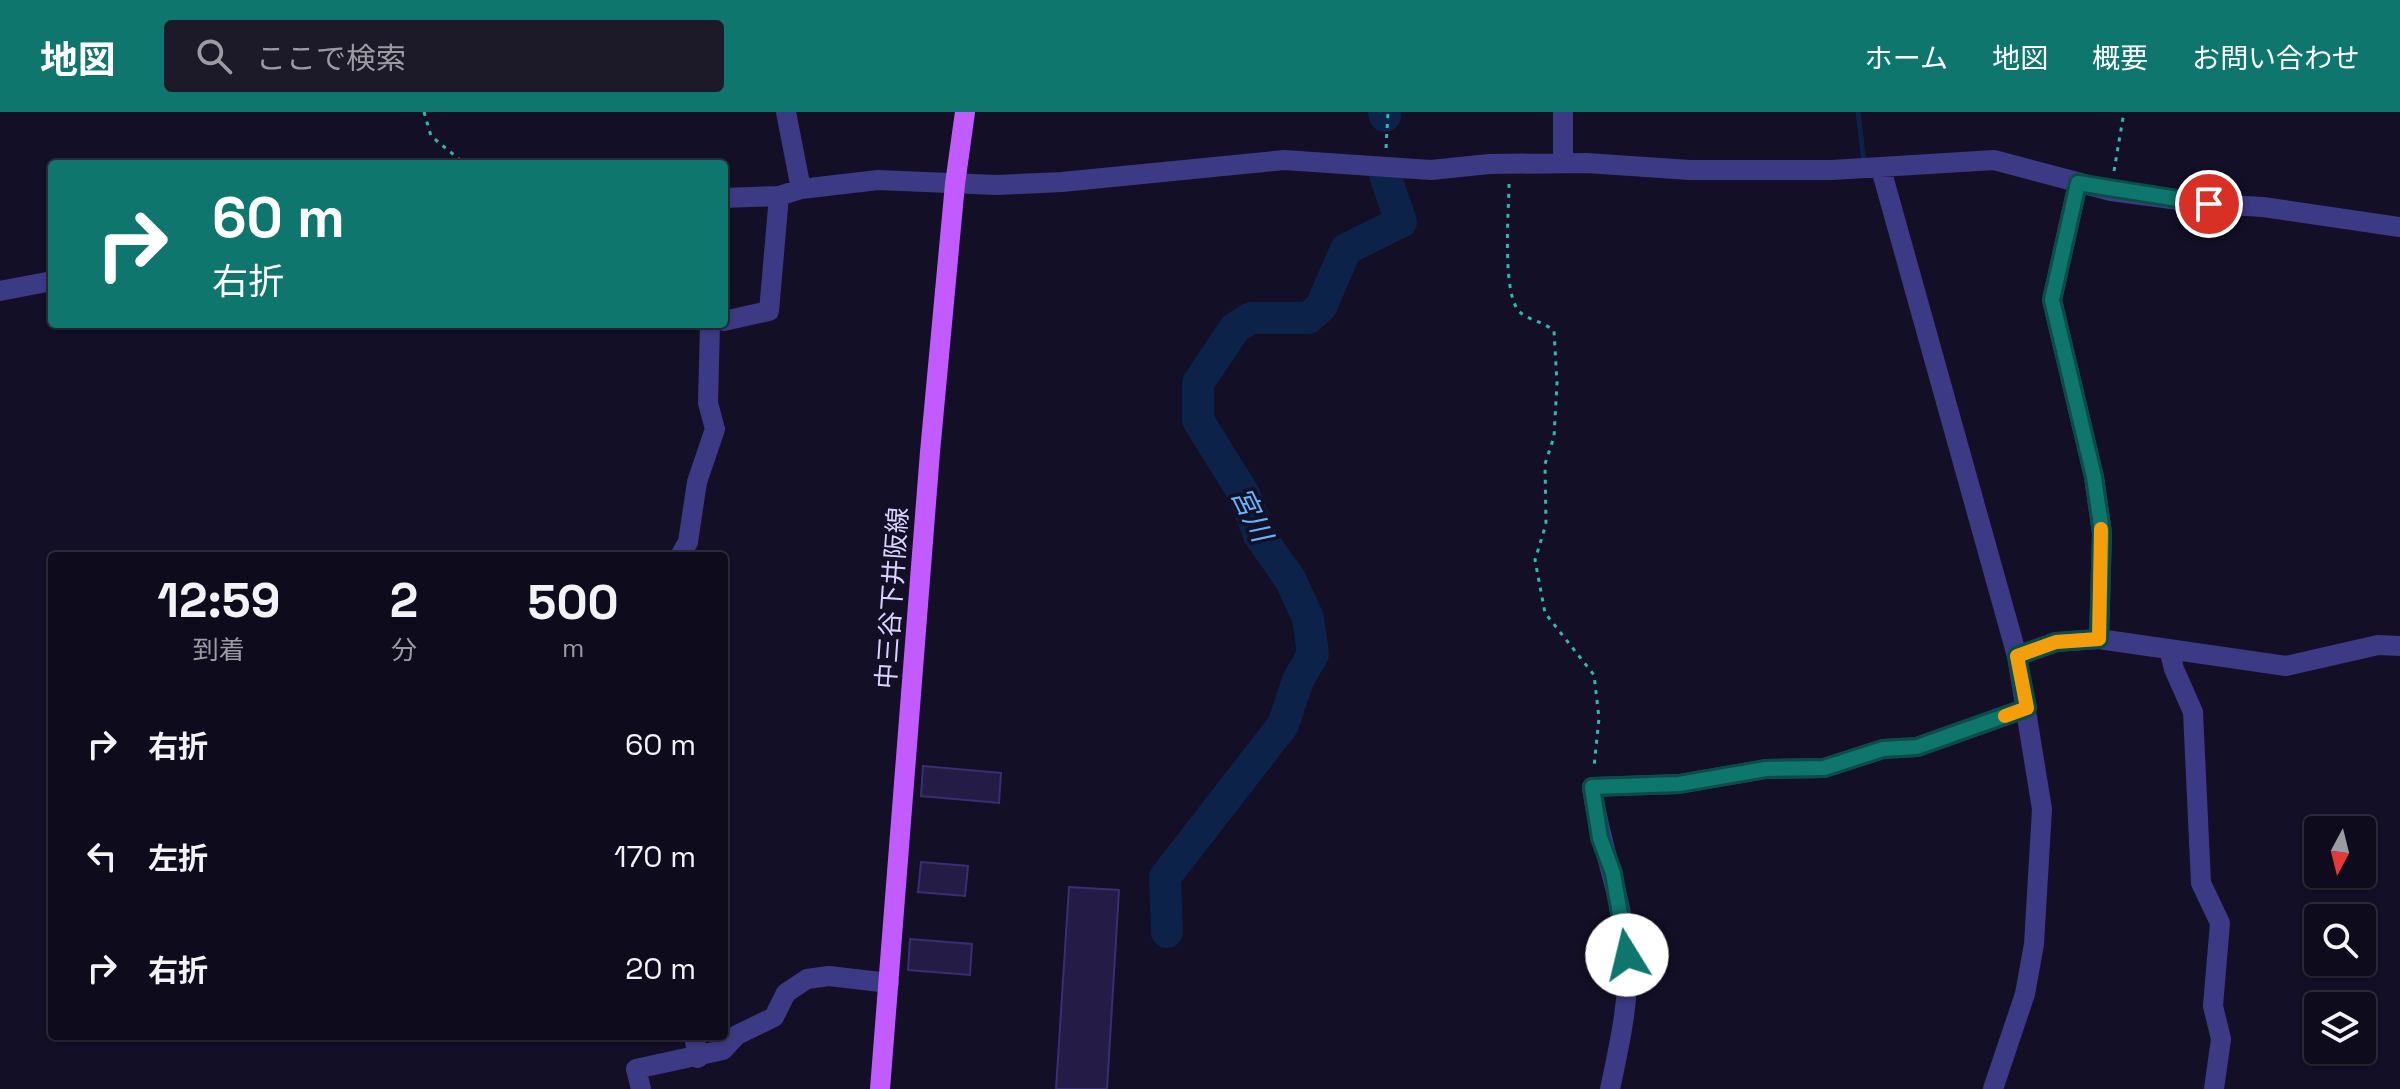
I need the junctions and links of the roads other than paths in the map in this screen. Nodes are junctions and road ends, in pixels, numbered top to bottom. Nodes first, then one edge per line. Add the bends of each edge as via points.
1 (786, 112) edge
2 (965, 112) edge
3 (1563, 112) edge
4 (1563, 163) junction
5 (1881, 169) junction
6 (2078, 183) junction
7 (955, 184) junction
8 (801, 189) junction
9 (779, 196) junction
10 (728, 198) edge
11 (2400, 227) edge
12 (48, 282) edge
13 (0, 291) edge
14 (728, 320) edge
15 (710, 328) edge
16 (682, 552) edge
17 (2099, 639) junction
18 (2400, 646) edge
19 (2169, 649) junction
20 (2017, 656) junction
21 (2027, 708) junction
22 (889, 983) junction
23 (695, 1040) edge
24 (698, 1058) junction
25 (641, 1089) edge
26 (880, 1089) edge
27 (1610, 1089) edge
28 (1993, 1089) edge
29 (2214, 1089) edge

1 - 8 street
2 - 7 main road, 中三谷下井阪線
3 - 4 street
4 - 5 street via 1690,170
4 - 7 street via 1431,170 1284,160 1062,182
5 - 6 street via 1994,160
5 - 20 street
6 - 11 street
6 - 17 street via 2052,300 2102,533
7 - 8 street via 878,180
7 - 22 main road, 中三谷下井阪線
8 - 9 street
9 - 10 street
9 - 14 street via 769,311
12 - 13 street
15 - 16 street via 708,403 715,429
17 - 19 street
17 - 20 street via 2056,642
18 - 19 street via 2378,645 2286,666
19 - 29 street via 2193,712 2201,883 2220,923 2213,1006 2221,1039
20 - 21 street
21 - 27 street via 1917,747 1883,749 1824,768 1766,769 1679,784 1592,787 1627,955
21 - 28 street via 2042,809 2034,944 2025,994
22 - 24 street via 829,976 807,979 786,993 774,1017 737,1035 723,1050
22 - 26 main road, 中三谷下井阪線
23 - 24 street
24 - 25 street via 636,1069

